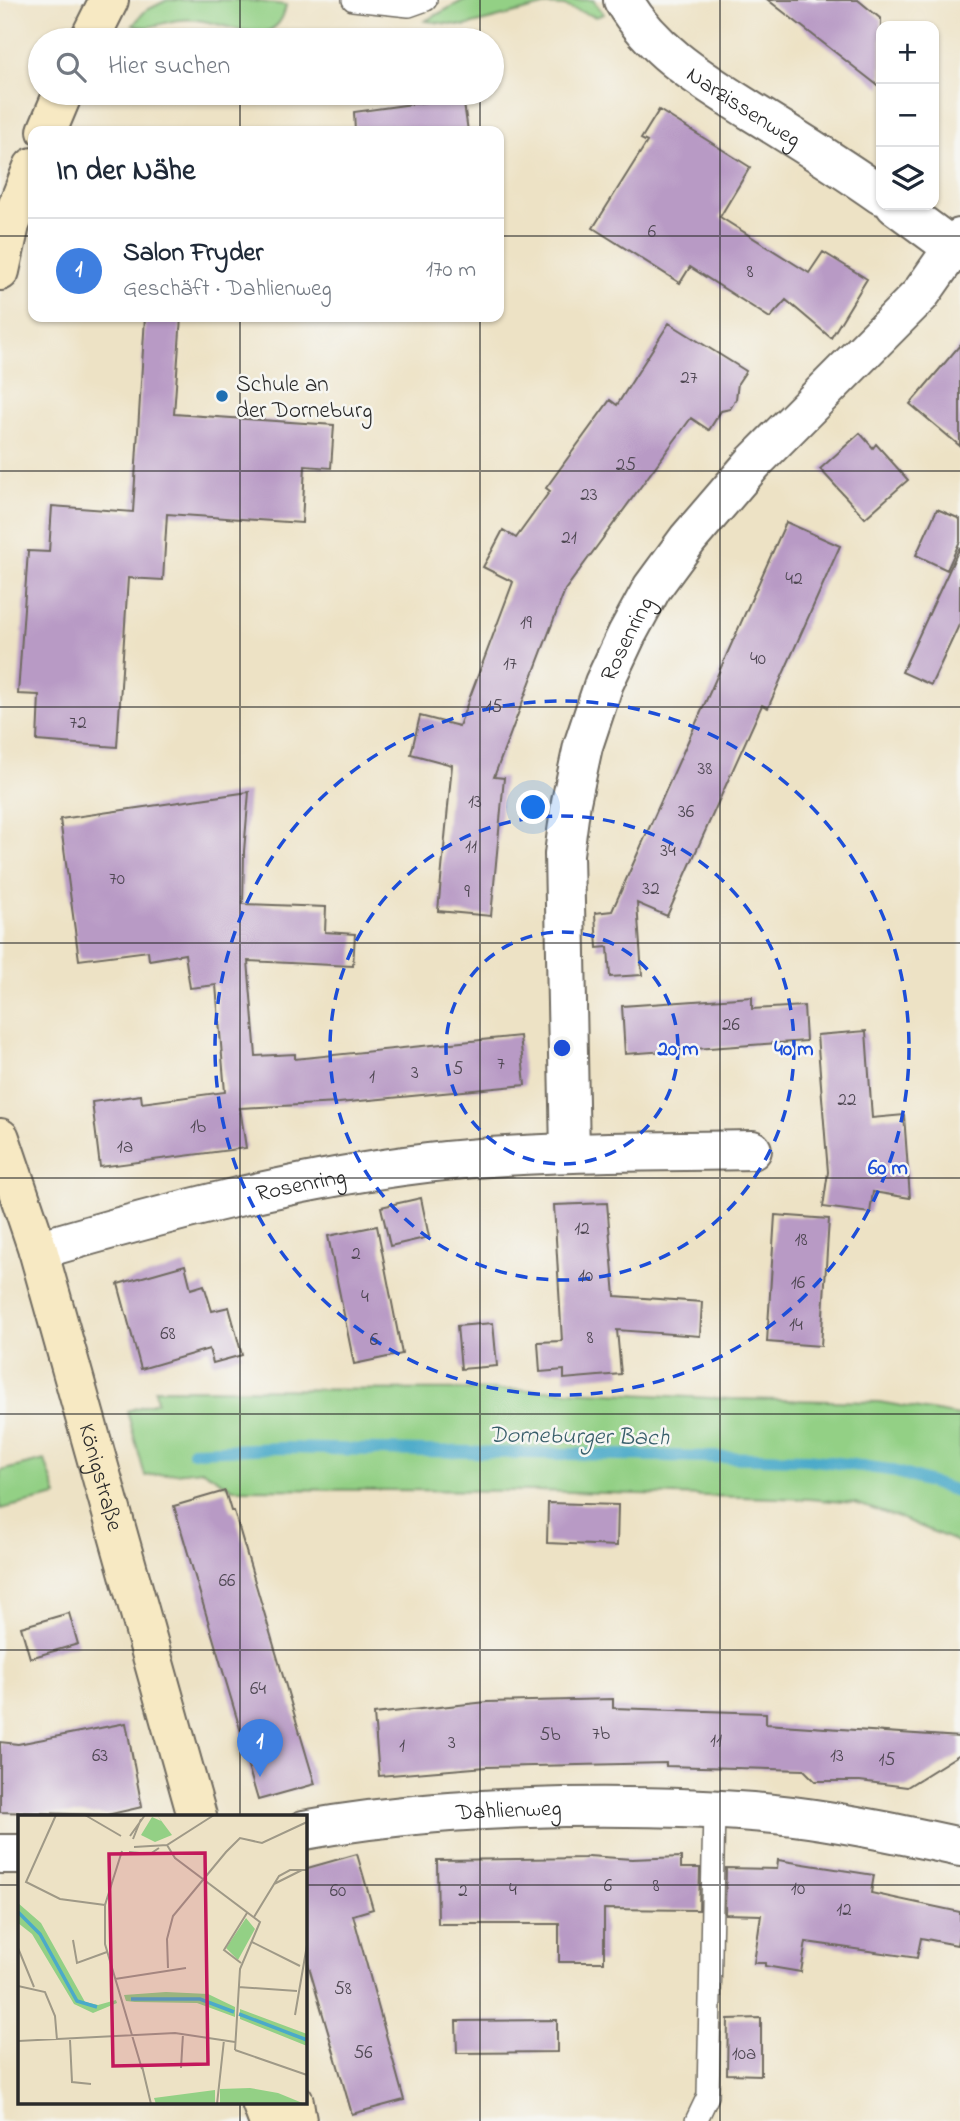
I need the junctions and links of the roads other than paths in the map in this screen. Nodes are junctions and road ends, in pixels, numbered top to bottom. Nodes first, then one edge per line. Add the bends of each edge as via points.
1 (109, 0) edge
2 (353, 0) edge
3 (426, 0) edge
4 (623, 0) edge
5 (95, 28) edge
6 (58, 105) edge
7 (49, 126) edge
8 (28, 180) edge
9 (876, 191) edge
10 (903, 210) edge
11 (958, 246) edge
12 (0, 271) edge
13 (0, 1138) edge
14 (752, 1150) dead end
15 (570, 1153) junction
16 (38, 1250) junction
17 (714, 1810) junction
18 (197, 1815) edge
19 (306, 1830) edge
20 (960, 1847) edge
21 (0, 1854) edge
22 (18, 1854) edge
23 (262, 2104) edge
24 (268, 2121) edge
25 (696, 2121) edge

1 - 5 street
2 - 3 lane via 409,6
4 - 9 street, Narzissenweg via 663,51 694,76
6 - 7 street
8 - 12 street via 10,225
10 - 11 street
11 - 15 street, Rosenring via 920,295 754,463 688,539 652,588 604,683 583,746 564,854
13 - 16 street, Königstraße
14 - 15 street, Rosenring
15 - 16 street, Rosenring via 427,1163 296,1185
16 - 18 street, Königstraße
17 - 19 street, Dahlienweg via 628,1806 438,1811
17 - 20 street, Dahlienweg via 792,1816
17 - 25 lane via 708,2095
21 - 22 street
23 - 24 street

